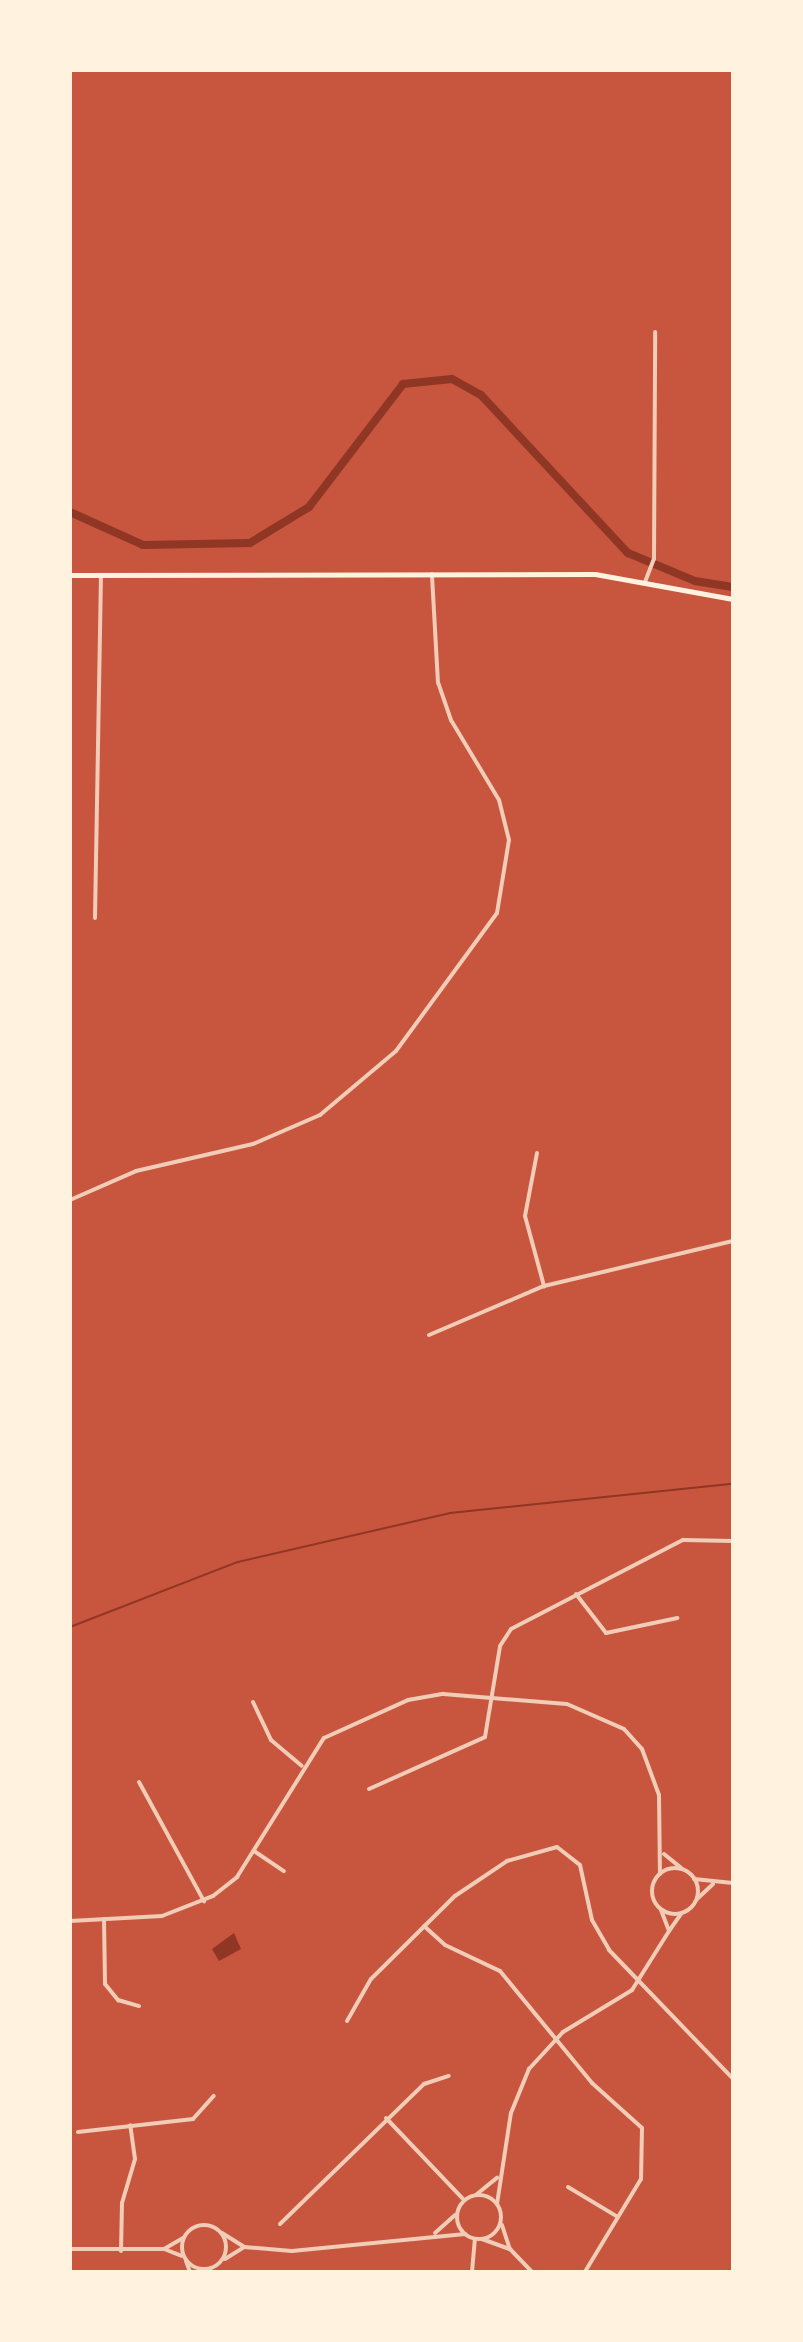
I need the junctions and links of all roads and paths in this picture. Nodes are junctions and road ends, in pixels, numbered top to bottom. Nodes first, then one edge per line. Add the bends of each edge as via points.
1 (655, 332) dead end
2 (432, 574) junction
3 (70, 575) edge
4 (101, 575) junction
5 (645, 582) junction
6 (733, 599) edge
7 (95, 918) dead end
8 (537, 1153) dead end
9 (70, 1200) edge
10 (733, 1241) edge
11 (544, 1286) junction
12 (429, 1335) dead end
13 (733, 1541) edge
14 (576, 1594) junction
15 (677, 1618) dead end
16 (493, 1696) junction
17 (253, 1702) dead end
18 (733, 1755) edge
19 (302, 1766) junction
20 (139, 1782) dead end
21 (369, 1789) dead end
22 (733, 1807) edge
23 (254, 1851) junction
24 (664, 1854) junction
25 (682, 1869) junction
26 (284, 1871) dead end
27 (660, 1874) junction
28 (694, 1879) junction
29 (733, 1883) edge
30 (713, 1884) junction
31 (697, 1899) junction
32 (204, 1901) junction
33 (661, 1910) junction
34 (681, 1914) junction
35 (104, 1919) junction
36 (70, 1921) edge
37 (424, 1926) junction
38 (669, 1931) junction
39 (640, 1983) junction
40 (139, 2006) dead end
41 (347, 2021) dead end
42 (554, 2040) junction
43 (449, 2076) dead end
44 (732, 2076) edge
45 (214, 2096) dead end
46 (386, 2118) junction
47 (130, 2125) junction
48 (78, 2132) dead end
49 (497, 2178) junction
50 (568, 2187) dead end
51 (476, 2194) junction
52 (464, 2200) junction
53 (497, 2204) junction
54 (457, 2213) junction
55 (618, 2217) junction
56 (501, 2221) junction
57 (280, 2224) dead end
58 (222, 2233) junction
59 (433, 2234) junction
60 (465, 2234) junction
61 (183, 2237) junction
62 (475, 2239) junction
63 (482, 2239) junction
64 (244, 2247) junction
65 (70, 2249) edge
66 (164, 2249) junction
67 (510, 2249) junction
68 (121, 2251) junction
69 (185, 2259) junction
70 (222, 2261) junction
71 (209, 2270) edge
72 (190, 2272) edge
73 (472, 2272) edge
74 (532, 2272) edge
75 (585, 2272) edge

1 - 5 street via 654,559
2 - 4 main road
2 - 5 main road
2 - 9 street via 438,683 451,720 499,800 509,840 497,913 396,1051 320,1115 253,1144 136,1171
3 - 4 main road
4 - 7 street
5 - 6 main road
8 - 11 street via 525,1216
10 - 11 street
11 - 12 street
13 - 14 street via 683,1540
14 - 15 street via 606,1633
14 - 16 street via 506,1634
16 - 19 street via 408,1700 340,1727
16 - 21 street via 490,1725 477,1744 387,1775
16 - 24 street via 586,1708 624,1729 652,1770
17 - 19 street via 271,1740
18 - 22 street
19 - 23 street
20 - 32 street
23 - 26 street
23 - 32 street via 237,1877
24 - 25 street
24 - 27 street
25 - 27 street
25 - 28 street
27 - 33 street via 652,1892
28 - 30 street
28 - 31 street
29 - 30 street
30 - 31 street
31 - 34 street
32 - 35 street via 162,1916
33 - 34 street
33 - 38 street
34 - 38 street
35 - 36 street
35 - 40 street via 105,1984 118,2000
37 - 39 street via 496,1867 540,1848 567,1851 580,1865 598,1932
37 - 41 street via 371,1979
37 - 42 street via 445,1945 500,1971
38 - 39 street
39 - 42 street
39 - 44 street
42 - 49 street via 516,2094
42 - 55 street via 642,2128 644,2171
43 - 46 street via 424,2084
45 - 47 street via 193,2119
46 - 52 street
46 - 57 street
47 - 48 street
47 - 68 street via 135,2159 122,2203
49 - 51 street
49 - 53 street
50 - 55 street
51 - 52 street
51 - 53 street
52 - 54 street
53 - 56 street
54 - 59 street
54 - 60 street
55 - 75 street
56 - 63 street
56 - 67 street
58 - 61 street via 204,2224
58 - 64 street
58 - 70 street
59 - 60 street
59 - 64 street via 292,2251
60 - 62 street
61 - 66 street
61 - 69 street
62 - 63 street
62 - 73 street
63 - 67 street
64 - 70 street
65 - 68 street
66 - 68 street
66 - 69 street
67 - 74 street
69 - 71 street
69 - 72 street
70 - 71 street

